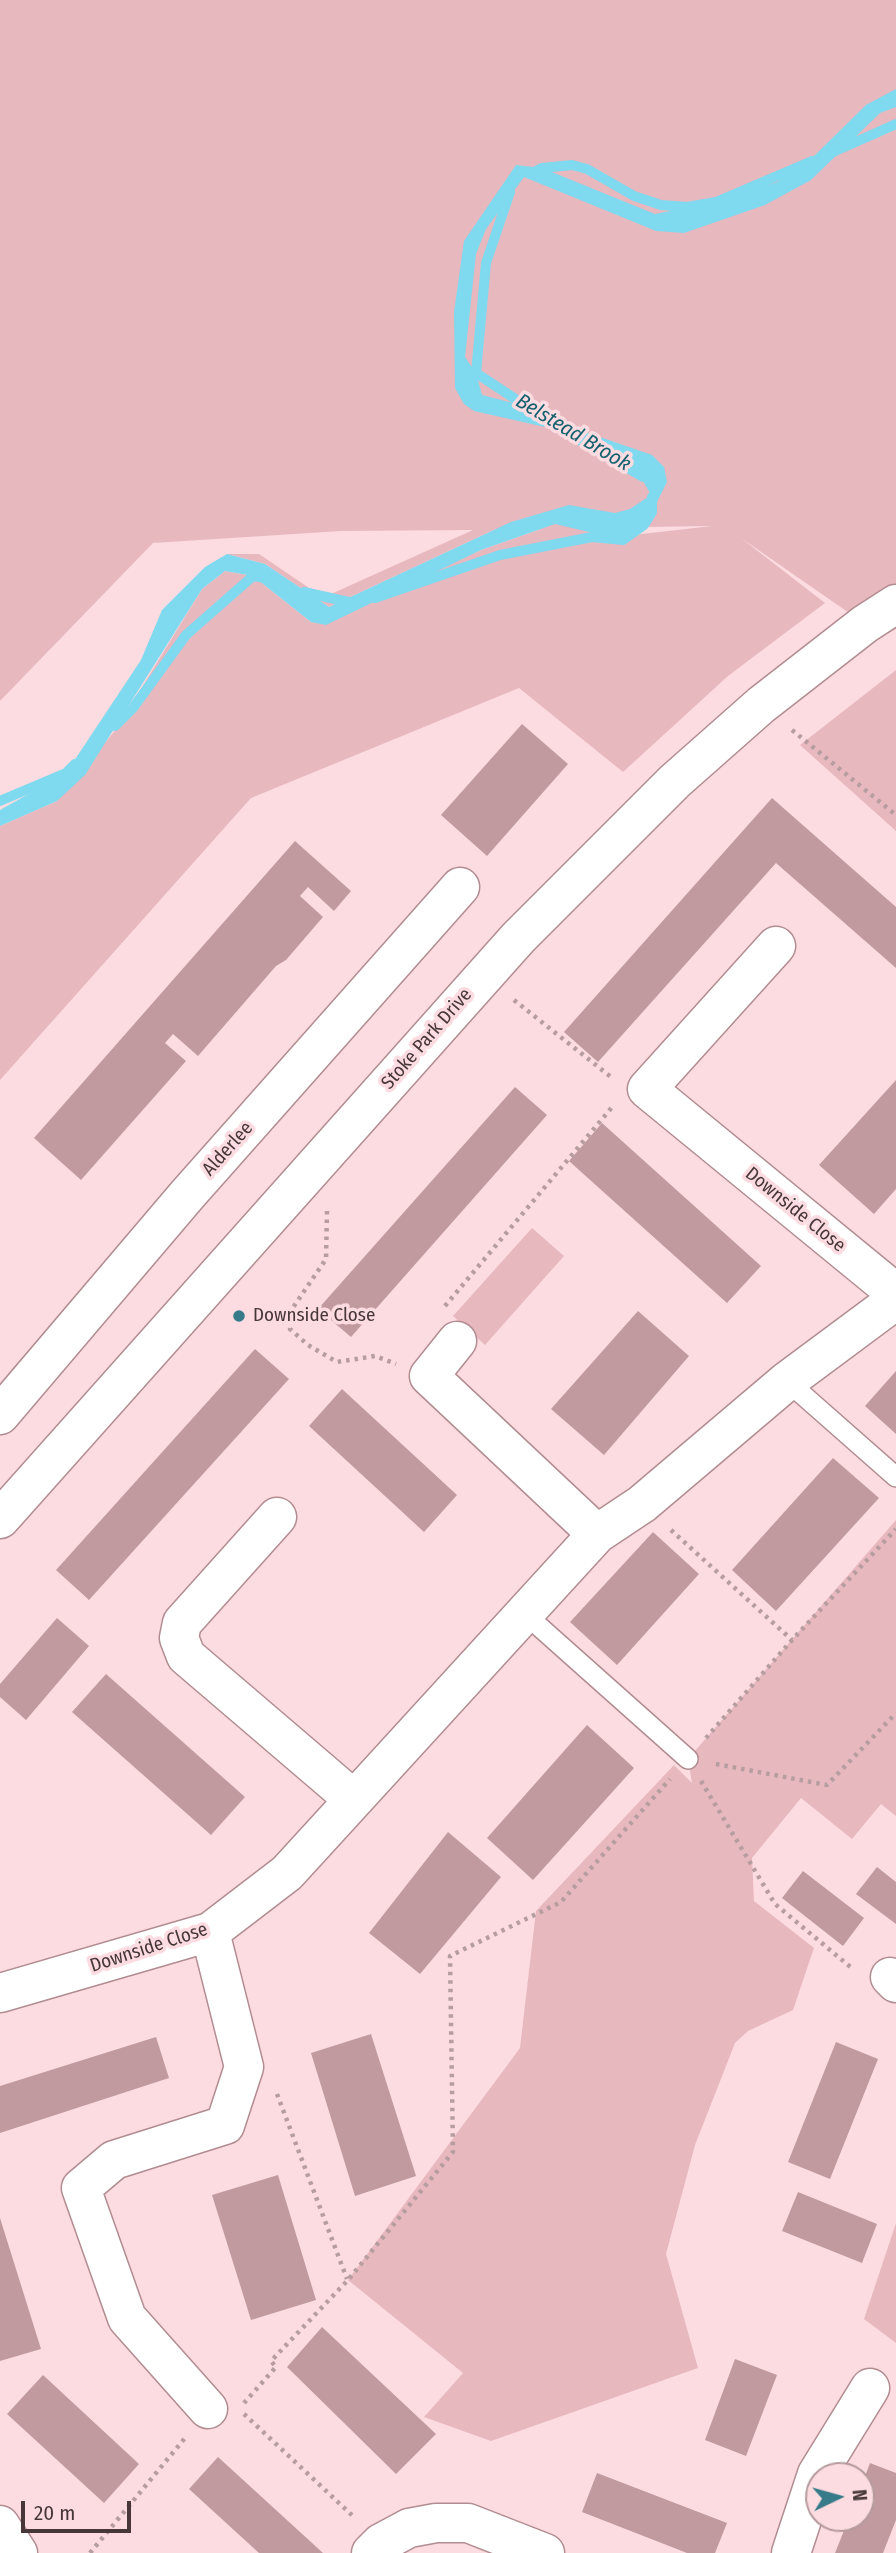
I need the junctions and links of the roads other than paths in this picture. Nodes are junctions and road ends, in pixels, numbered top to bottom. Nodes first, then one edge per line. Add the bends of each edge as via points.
1 (896, 604) edge
2 (460, 887) dead end
3 (776, 946) dead end
4 (896, 1293) edge
5 (896, 1300) edge
6 (457, 1342) road end
7 (787, 1381) junction
8 (0, 1415) edge
9 (896, 1477) edge
10 (277, 1517) dead end
11 (0, 1519) edge
12 (597, 1534) junction
13 (524, 1613) junction
14 (688, 1759) road end
15 (352, 1798) junction
16 (210, 1932) junction
17 (0, 1993) edge
18 (870, 2388) dead end
19 (208, 2409) road end
20 (0, 2525) edge
21 (376, 2548) edge
22 (18, 2553) edge
23 (545, 2553) edge
24 (791, 2553) edge

1 - 11 street, Stoke Park Drive via 761,705 675,781 484,975
2 - 8 street, Alderlee via 187,1195
3 - 4 street, Downside Close via 638,1088
5 - 7 street, Downside Close
6 - 12 street via 429,1376
7 - 9 lane
7 - 12 street, Downside Close via 642,1504
10 - 15 street via 182,1623 179,1638 186,1656
12 - 13 street, Downside Close
13 - 14 lane
13 - 15 street, Downside Close
15 - 16 street, Downside Close via 287,1873
16 - 17 street, Downside Close
16 - 19 street via 244,2067 225,2125 114,2160 81,2188 127,2318
18 - 24 street via 817,2474
20 - 22 street
21 - 23 street via 410,2528 468,2523

